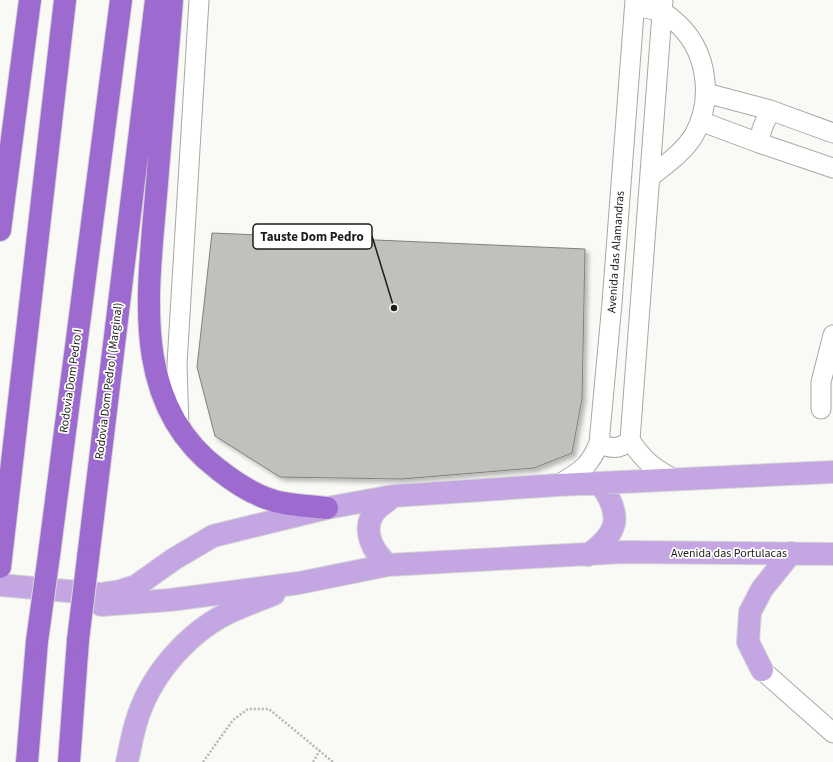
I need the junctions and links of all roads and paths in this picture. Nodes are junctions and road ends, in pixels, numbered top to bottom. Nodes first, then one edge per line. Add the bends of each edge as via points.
1 (30, 0) edge
2 (65, 0) edge
3 (121, 0) edge
4 (156, 0) edge
5 (172, 0) edge
6 (199, 0) edge
7 (635, 3) edge
8 (663, 6) edge
9 (706, 92) junction
10 (770, 110) junction
11 (700, 121) junction
12 (833, 133) edge
13 (758, 143) junction
14 (833, 168) edge
15 (650, 177) junction
16 (0, 230) edge
17 (833, 335) edge
18 (821, 409) dead end
19 (179, 430) junction
20 (630, 440) junction
21 (599, 443) junction
22 (833, 472) edge
23 (676, 480) junction
24 (600, 484) junction
25 (558, 485) junction
26 (393, 496) junction
27 (327, 508) junction
28 (588, 554) junction
29 (791, 554) junction
30 (833, 554) edge
31 (1, 558) edge
32 (388, 565) junction
33 (299, 583) junction
34 (0, 585) edge
35 (0, 598) edge
36 (762, 670) joint
37 (833, 733) edge
38 (320, 750) junction
39 (27, 762) edge
40 (69, 762) edge
41 (127, 762) edge
42 (203, 762) edge
43 (313, 762) edge
44 (333, 762) edge

1 - 16 highway
2 - 31 highway
3 - 39 highway, Rodovia Dom Pedro I, bridge via 37,641
4 - 40 highway, Rodovia Dom Pedro I (Marginal), bridge via 78,640
5 - 19 highway via 149,290 150,341 157,376 167,408
6 - 19 street via 177,364
7 - 8 street
7 - 21 street, Avenida das Alamandras
8 - 9 street via 692,40 703,66
8 - 15 street
9 - 10 street
9 - 11 street
10 - 12 street
10 - 13 street
11 - 13 street
11 - 15 street via 686,146
13 - 14 street
15 - 20 street
17 - 18 street via 821,382
19 - 27 highway via 206,460 241,487 283,503
20 - 21 street via 615,448 608,448
20 - 23 street via 641,458 656,470
21 - 25 street, Avenida das Alamandras via 592,460
22 - 23 main road
23 - 24 main road
24 - 25 main road
24 - 28 main road via 612,503 616,516 613,529 608,536
25 - 26 main road
26 - 27 main road
26 - 32 main road via 376,511 369,525 370,540 379,557
27 - 34 main road via 213,536 136,586 120,591 101,594
28 - 29 main road, Avenida das Portulacas
28 - 32 main road, Avenida das Portulacas
29 - 30 main road, Avenida das Portulacas
29 - 36 main road via 762,589 750,612 748,642
32 - 33 main road, Avenida das Portulacas
33 - 35 main road via 117,605
33 - 41 main road via 228,613 196,633 172,658 151,687 136,722
36 - 37 street
38 - 42 path via 270,709 248,709 233,720
38 - 43 path
38 - 44 path

